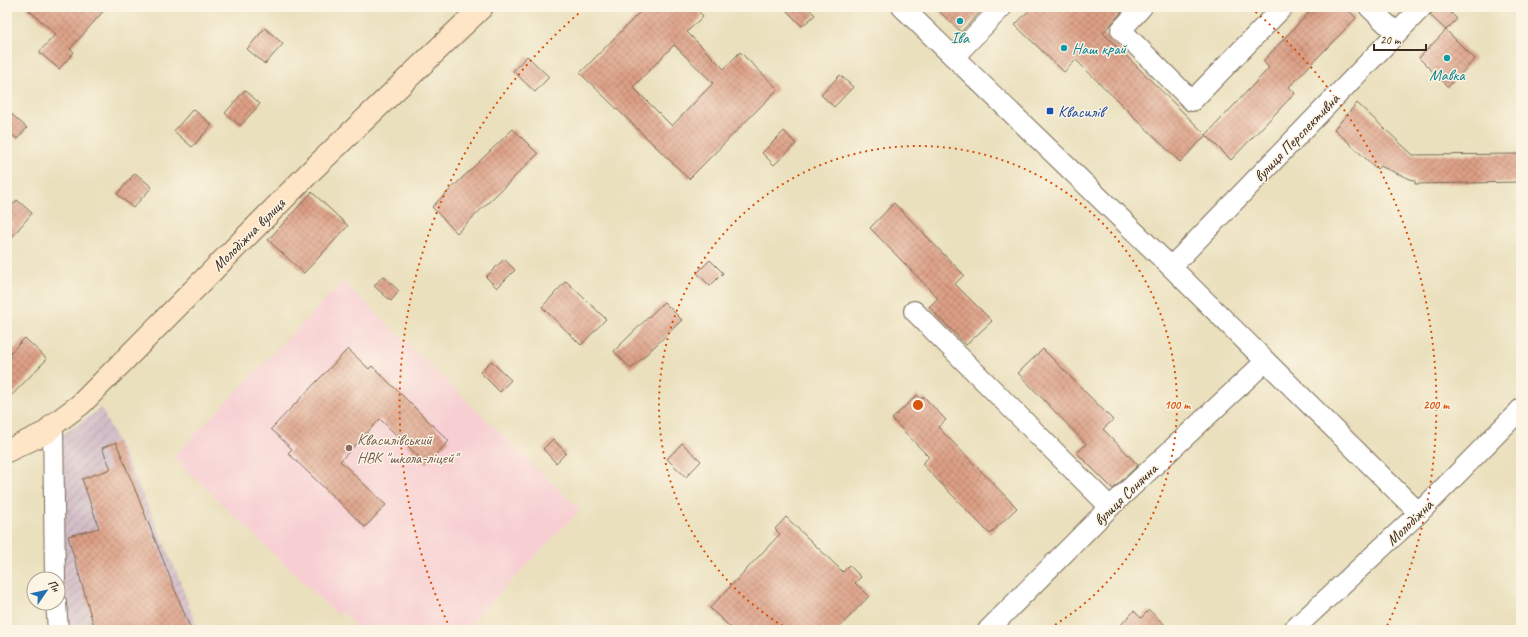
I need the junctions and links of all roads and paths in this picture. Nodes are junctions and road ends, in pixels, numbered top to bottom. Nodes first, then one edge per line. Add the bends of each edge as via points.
1 (482, 7) edge
2 (902, 7) edge
3 (1002, 7) edge
4 (1142, 7) edge
5 (1283, 7) edge
6 (1369, 7) edge
7 (1422, 7) edge
8 (1396, 33) junction
9 (954, 57) junction
10 (1171, 267) junction
11 (914, 311) dead end
12 (1265, 362) junction
13 (1521, 409) edge
14 (54, 425) junction
15 (7, 452) edge
16 (1110, 507) junction
17 (1419, 513) junction
18 (55, 571) edge
19 (57, 611) edge
20 (58, 630) edge
21 (988, 630) edge
22 (1293, 630) edge

1 - 14 street, Молодіжна вулиця via 313,169 81,404
2 - 9 street
3 - 9 street
4 - 5 street via 1121,30 1192,101
6 - 8 street
7 - 8 street, вулиця Перспективна
8 - 10 street, вулиця Перспективна
9 - 10 street
10 - 12 street
11 - 16 street
12 - 16 street, вулиця Сонячна
12 - 17 street
13 - 17 street, Молодіжна
14 - 15 street, Молодіжна вулиця via 47,432
14 - 18 street
16 - 21 street, вулиця Сонячна
17 - 22 street, Молодіжна
19 - 20 street

